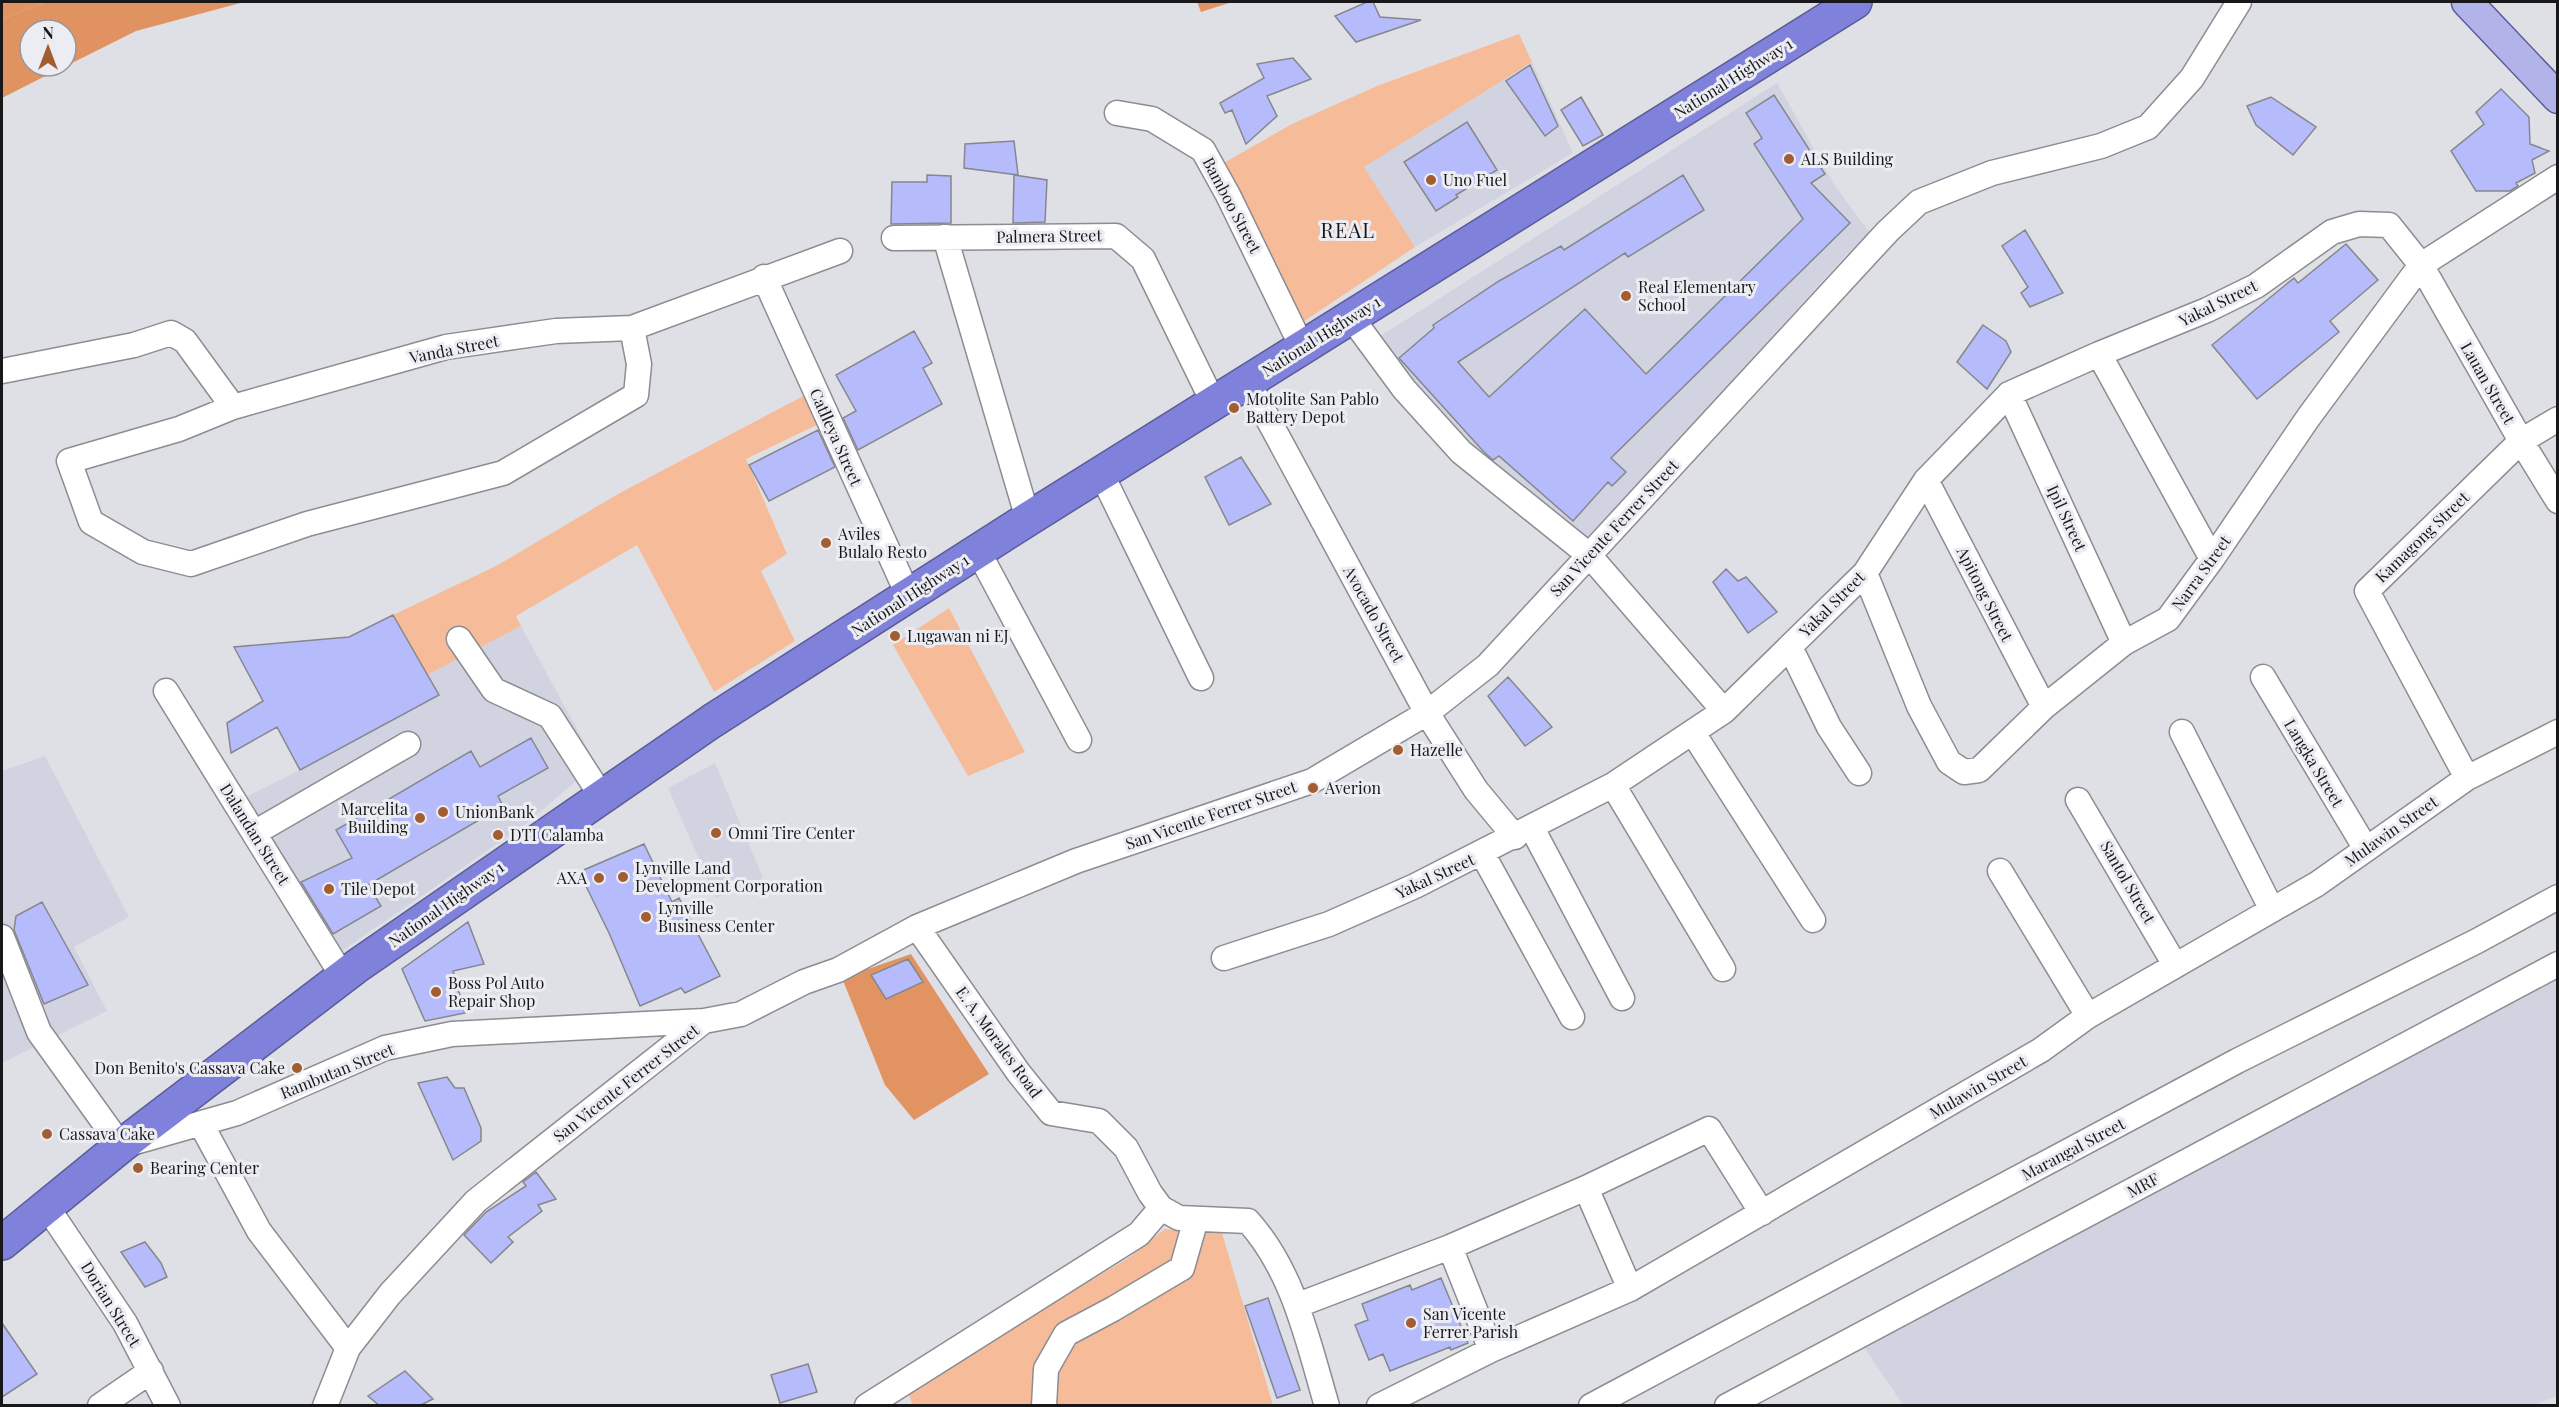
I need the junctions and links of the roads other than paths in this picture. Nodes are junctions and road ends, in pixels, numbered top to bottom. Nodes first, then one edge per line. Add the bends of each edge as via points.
1 (1855, 2) edge
2 (2239, 2) edge
3 (2468, 2) edge
4 (2558, 98) edge
5 (1117, 113) dead end
6 (2558, 177) edge
7 (945, 237) junction
8 (894, 238) dead end
9 (840, 251) dead end
10 (2421, 265) junction
11 (764, 277) junction
12 (1351, 317) junction
13 (632, 328) junction
14 (1302, 347) junction
15 (2099, 354) junction
16 (2, 371) edge
17 (1248, 382) junction
18 (2009, 394) junction
19 (1213, 402) junction
20 (232, 407) junction
21 (2558, 419) edge
22 (2521, 441) junction
23 (1102, 475) junction
24 (1926, 480) junction
25 (2558, 501) edge
26 (1028, 519) junction
27 (978, 551) junction
28 (1589, 555) junction
29 (2212, 559) junction
30 (1865, 573) junction
31 (909, 597) junction
32 (459, 639) dead end
33 (2124, 643) junction
34 (1790, 647) junction
35 (2263, 676) dead end
36 (1201, 678) dead end
37 (166, 691) dead end
38 (2044, 707) junction
39 (1725, 711) junction
40 (1427, 713) junction
41 (2182, 732) dead end
42 (2558, 732) edge
43 (1693, 733) junction
44 (1079, 740) dead end
45 (408, 744) dead end
46 (1858, 773) dead end
47 (2468, 778) junction
48 (1613, 785) junction
49 (602, 797) junction
50 (2078, 800) dead end
51 (254, 833) junction
52 (1524, 833) junction
53 (2366, 849) junction
54 (1482, 853) junction
55 (2000, 871) dead end
56 (2558, 897) edge
57 (2272, 910) junction
58 (1813, 920) dead end
59 (917, 927) junction
60 (2, 936) edge
61 (1224, 958) dead end
62 (2558, 964) edge
63 (2175, 965) junction
64 (1723, 969) dead end
65 (343, 977) junction
66 (1622, 998) dead end
67 (2088, 1016) junction
68 (1572, 1017) dead end
69 (704, 1021) junction
70 (201, 1124) junction
71 (121, 1146) junction
72 (1586, 1188) junction
73 (48, 1207) junction
74 (1161, 1208) junction
75 (1762, 1213) junction
76 (1196, 1219) junction
77 (2, 1243) edge
78 (1450, 1247) junction
79 (1630, 1289) junction
80 (1298, 1305) junction
81 (348, 1348) junction
82 (1491, 1350) junction
83 (151, 1371) junction
84 (868, 1405) edge
85 (100, 1406) edge
86 (168, 1406) edge
87 (325, 1406) edge
88 (1044, 1406) edge
89 (1327, 1406) edge
90 (1379, 1406) edge
91 (1591, 1406) edge
92 (1727, 1406) edge

1 - 12 highway, National Highway 1
2 - 28 street, San Vicente Ferrer Street via 2192,78 2148,127 2101,146 1992,173 1919,202
3 - 4 main road
5 - 14 street, Bamboo Street via 1152,119 1203,150
6 - 10 street, Narra Street
7 - 8 street, Palmera Street
7 - 19 street, Palmera Street via 1116,236 1143,259
7 - 26 street
9 - 11 street, Vanda Street
10 - 15 street, Yakal Street via 2389,225 2360,224 2332,232 2246,291
10 - 22 street, Lauan Street
10 - 29 street, Narra Street via 2308,418
11 - 13 street, Vanda Street
11 - 31 street, Catlleya Street
12 - 14 highway, National Highway 1
12 - 28 street via 1404,389 1461,452
13 - 20 street, Vanda Street via 556,332 446,347
13 - 20 street, Vanda Street via 639,363 636,395 503,473 307,524 191,564 143,552 91,522 69,461 179,429
14 - 17 highway, National Highway 1
15 - 18 street, Yakal Street
15 - 29 street
16 - 20 street via 134,345 171,333 185,341
17 - 19 highway, National Highway 1
17 - 40 street, Avocado Street
18 - 24 street, Yakal Street
18 - 33 street, Ipil Street
19 - 23 highway, National Highway 1
21 - 22 street, Kamagong Street
22 - 25 street, Lauan Street
22 - 47 street, Kamagong Street via 2367,591
23 - 26 highway, National Highway 1
23 - 36 street
24 - 30 street, Yakal Street
24 - 38 street, Apitong Street
26 - 27 highway, National Highway 1
27 - 31 highway, National Highway 1
27 - 44 street
28 - 39 street
28 - 40 street, San Vicente Ferrer Street via 1488,665
29 - 33 street, Narra Street via 2168,619
30 - 34 street, Yakal Street
30 - 38 street, Narra Street via 1919,706 1949,762 1964,772 1979,770
31 - 49 highway, National Highway 1 via 712,721
32 - 49 street via 494,690 550,716
33 - 38 street, Narra Street
34 - 39 street, Yakal Street
34 - 46 street via 1829,727
35 - 53 street, Langka Street
37 - 51 street, Dalandan Street
39 - 43 street, Yakal Street
40 - 52 street, Avocado Street via 1476,790
40 - 59 street, San Vicente Ferrer Street via 1312,781 1076,861
41 - 57 street
42 - 47 street, Mulawin Street
43 - 48 street, Yakal Street
43 - 58 street
45 - 51 street
47 - 53 street, Mulawin Street
48 - 52 street, Yakal Street
48 - 64 street
49 - 65 highway, National Highway 1
50 - 63 street, Santol Street
51 - 65 street, Dalandan Street
52 - 54 street, Yakal Street
52 - 66 street, Avocado Street
53 - 57 street, Mulawin Street
54 - 61 street, Yakal Street via 1329,924
54 - 68 street
55 - 67 street
56 - 91 street, Marangal Street via 2236,1061
57 - 63 street, Mulawin Street
59 - 69 street, San Vicente Ferrer Street via 838,970 804,982 741,1014
59 - 74 street, E. A. Morales Road via 1051,1113 1099,1121 1126,1148
60 - 71 street via 39,1032
62 - 92 street, MRF
63 - 67 street, Mulawin Street
65 - 71 highway, National Highway 1
67 - 75 street, Mulawin Street via 2041,1050
69 - 70 street, Rambutan Street via 452,1034 385,1048 237,1113
69 - 81 street, San Vicente Ferrer Street via 476,1201 390,1294
70 - 71 street, Rambutan Street
70 - 81 street via 259,1231
71 - 73 highway, National Highway 1
72 - 75 street via 1709,1129
72 - 78 street
72 - 79 street
73 - 77 highway, National Highway 1
73 - 83 street, Dorian Street via 97,1279
74 - 76 street via 1179,1218
74 - 84 street via 1139,1234
75 - 79 street, Mulawin Street
76 - 80 street via 1248,1221 1266,1241
76 - 88 street via 1182,1268 1066,1334 1046,1369
78 - 80 street
78 - 82 street
79 - 82 street, Mulawin Street
80 - 89 street
81 - 87 street, San Vicente Ferrer Street
82 - 90 street, Mulawin Street
83 - 85 street
83 - 86 street, Dorian Street

